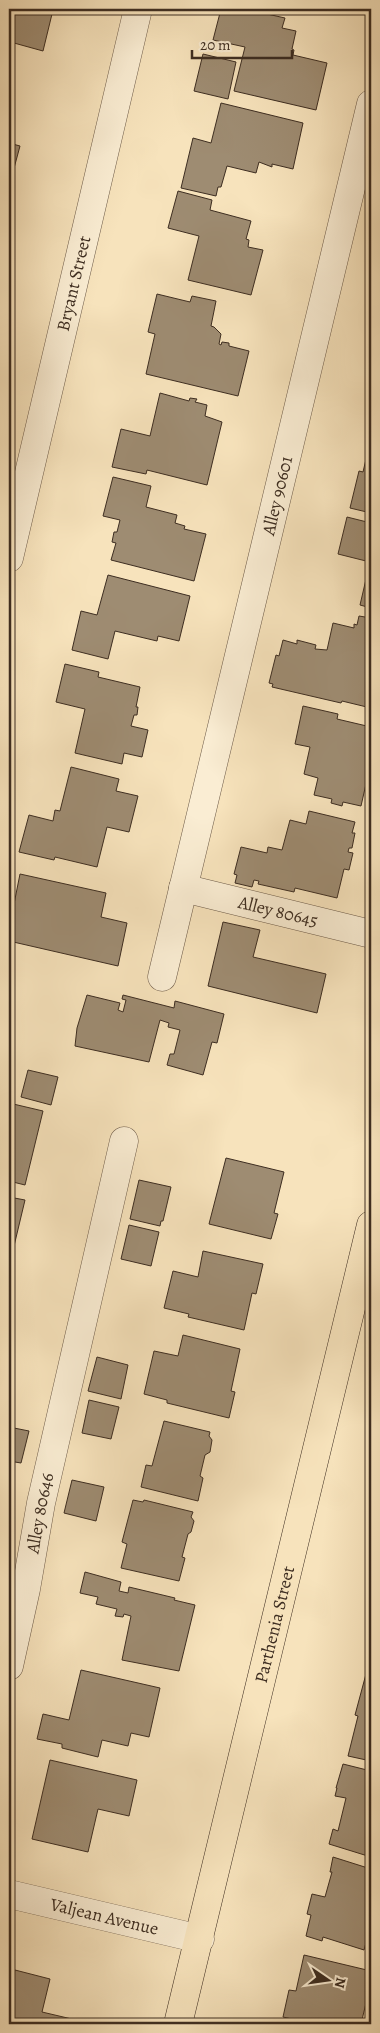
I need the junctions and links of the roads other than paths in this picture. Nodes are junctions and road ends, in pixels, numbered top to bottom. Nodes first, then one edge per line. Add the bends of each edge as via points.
1 (138, 9) edge
2 (371, 104) edge
3 (9, 558) edge
4 (184, 888) junction
5 (371, 934) edge
6 (162, 977) dead end
7 (124, 1141) dead end
8 (371, 1225) edge
9 (9, 1666) edge
10 (9, 1894) edge
11 (200, 1939) junction
12 (178, 2024) edge

1 - 3 street, Bryant Street
2 - 4 street, Alley 90601
4 - 5 street, Alley 80645
4 - 6 street, Alley 90601
7 - 9 street, Alley 80646 via 41,1503
8 - 11 main road, Parthenia Street
10 - 11 street, Valjean Avenue
11 - 12 main road, Parthenia Street

